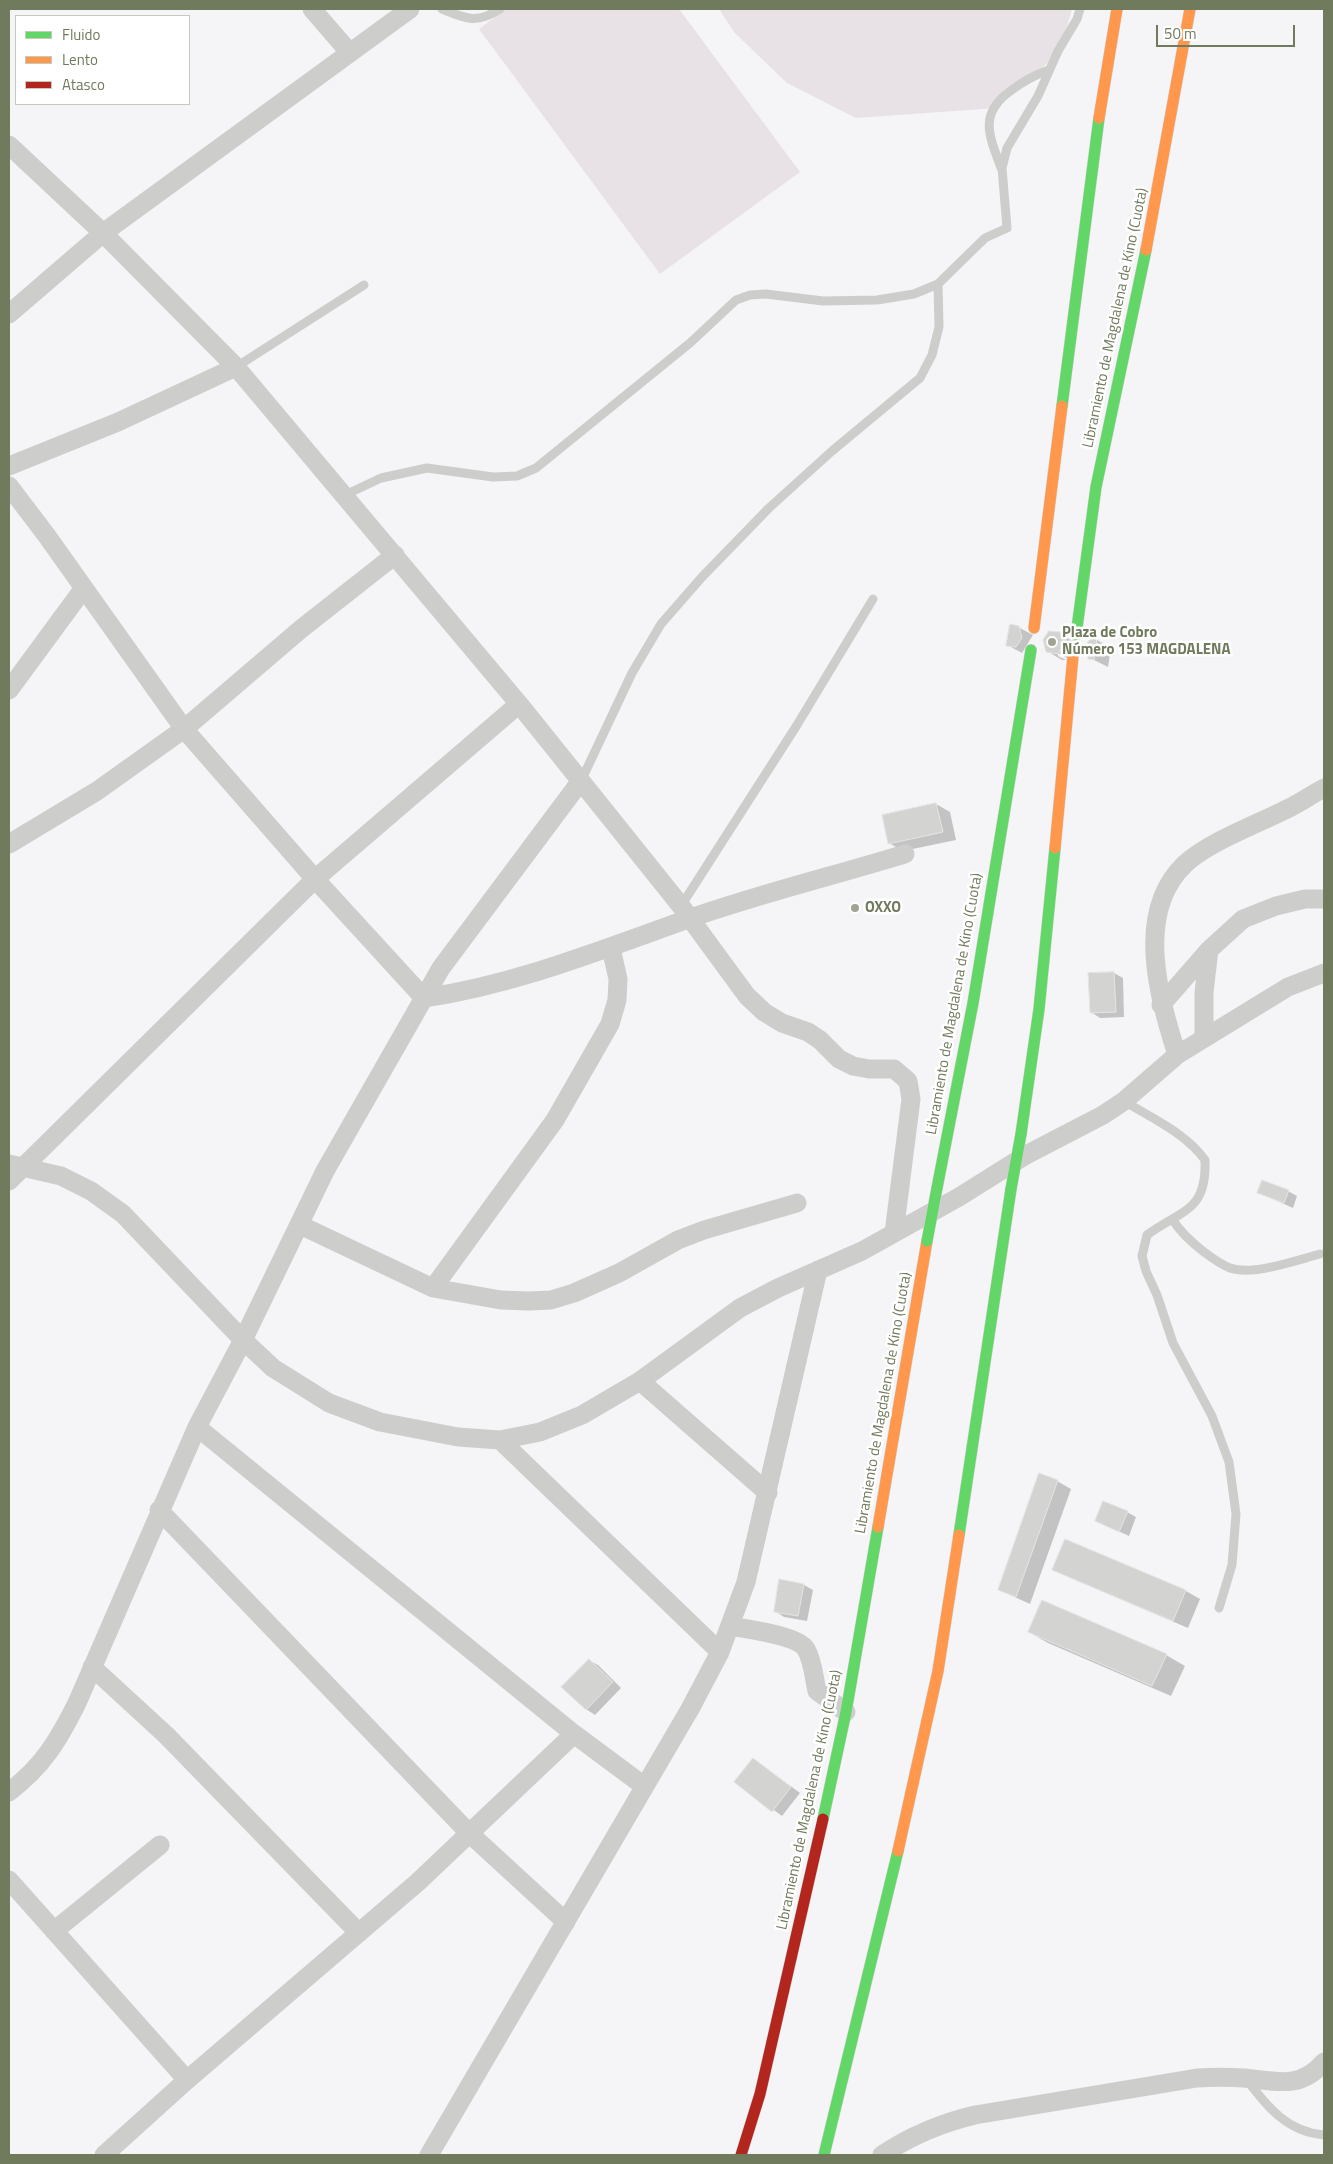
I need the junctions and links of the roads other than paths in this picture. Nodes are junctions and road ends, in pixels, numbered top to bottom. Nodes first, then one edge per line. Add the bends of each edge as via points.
1 (312, 9) edge
2 (410, 9) edge
3 (442, 9) edge
4 (500, 9) edge
5 (1080, 9) edge
6 (1116, 9) edge
7 (1190, 9) edge
8 (350, 54) junction
9 (1049, 70) junction
10 (9, 145) edge
11 (1002, 168) junction
12 (103, 233) junction
13 (938, 284) junction
14 (364, 285) dead end
15 (9, 314) edge
16 (236, 367) junction
17 (9, 466) edge
18 (9, 486) edge
19 (345, 495) junction
20 (395, 555) junction
21 (84, 588) junction
22 (873, 599) dead end
23 (1034, 628) dead end
24 (1076, 635) dead end
25 (1031, 650) dead end
26 (1073, 656) dead end
27 (9, 690) edge
28 (520, 704) junction
29 (184, 729) junction
30 (580, 782) junction
31 (1324, 788) edge
32 (9, 844) edge
33 (906, 854) dead end
34 (316, 879) junction
35 (1324, 900) edge
36 (685, 912) junction
37 (611, 948) junction
38 (1209, 950) junction
39 (1324, 974) edge
40 (424, 998) junction
41 (1162, 1005) junction
42 (1204, 1038) junction
43 (1177, 1055) junction
44 (1124, 1101) junction
45 (16, 1165) edge
46 (9, 1181) edge
47 (797, 1203) dead end
48 (1172, 1219) junction
49 (300, 1225) junction
50 (894, 1233) junction
51 (1320, 1254) dead end
52 (818, 1270) junction
53 (433, 1288) junction
54 (243, 1340) junction
55 (640, 1381) junction
56 (197, 1427) junction
57 (500, 1440) junction
58 (768, 1492) junction
59 (159, 1510) junction
60 (1219, 1608) dead end
61 (731, 1626) junction
62 (720, 1652) junction
63 (92, 1667) junction
64 (846, 1712) junction
65 (574, 1734) junction
66 (644, 1786) junction
67 (9, 1792) edge
68 (469, 1833) junction
69 (160, 1845) dead end
70 (9, 1880) edge
71 (566, 1922) junction
72 (54, 1931) junction
73 (359, 1933) junction
74 (1324, 2062) edge
75 (1246, 2078) junction
76 (187, 2080) junction
77 (1324, 2135) edge
78 (104, 2155) edge
79 (429, 2155) edge
80 (741, 2155) edge
81 (824, 2155) edge
82 (882, 2155) edge

1 - 8 street
2 - 8 street
3 - 4 lane via 469,18 484,19
5 - 9 lane
6 - 23 highway, Libramiento de Magdalena de Kino (Cuota) via 1098,122
7 - 24 highway, Libramiento de Magdalena de Kino (Cuota) via 1155,207 1096,487
8 - 12 street
9 - 11 lane via 1027,117 1007,148
9 - 11 lane via 1017,85 992,107 989,125
10 - 12 street
11 - 13 lane via 1006,228 985,238
12 - 15 street
12 - 16 street
13 - 19 lane via 914,294 877,300 823,301 750,295 736,300 690,343 536,468 517,476 494,477 427,468 381,478
13 - 30 lane via 939,327 932,355 920,378 769,508 661,624 632,673
14 - 16 lane
16 - 17 street via 118,422
16 - 19 street
18 - 21 street
19 - 20 street
20 - 28 street
20 - 29 street via 301,629
21 - 27 street
21 - 29 street
22 - 36 lane
25 - 64 highway, Libramiento de Magdalena de Kino (Cuota), bridge via 973,1003 927,1241
26 - 81 highway, bridge via 1040,999 938,1671 881,1926
28 - 30 street
28 - 34 street
29 - 32 street via 97,791
29 - 34 street
30 - 36 street
30 - 40 street via 441,968
31 - 41 street via 1224,839 1186,863 1172,878 1158,918 1156,978
33 - 36 street
34 - 40 street
34 - 45 street
35 - 38 street via 1305,899 1276,906 1243,920
36 - 37 street
36 - 50 street via 747,996 764,1012 782,1023 808,1032 839,1059 853,1066 894,1069 908,1081 910,1099
37 - 40 street via 484,988
37 - 53 street via 618,979 617,1000 610,1024 555,1120
38 - 41 street
38 - 42 street via 1204,992
39 - 42 street via 1288,987
40 - 49 street via 325,1171
41 - 43 street
42 - 43 street
43 - 44 street
44 - 48 lane via 1184,1139 1205,1160 1196,1204
44 - 50 street
45 - 46 street
45 - 54 street via 61,1176 91,1191 123,1214
47 - 53 street via 678,1240 620,1273 551,1300 501,1300
48 - 51 lane via 1193,1244 1218,1263 1232,1269 1264,1267
48 - 60 lane via 1147,1234 1142,1256 1173,1342 1212,1416 1229,1462 1236,1514 1232,1565
49 - 53 street
49 - 54 street
50 - 52 street
52 - 55 street via 740,1308
52 - 58 street
54 - 56 street
54 - 57 street via 273,1368 329,1403 380,1422 458,1437
55 - 57 street via 582,1415 540,1432
55 - 58 street
56 - 59 street
56 - 65 street
57 - 62 street
58 - 61 street via 746,1582
59 - 63 street
59 - 68 street
61 - 62 street
61 - 64 street via 800,1643 809,1655 817,1691
62 - 66 street
63 - 67 street via 59,1739 43,1762
63 - 73 street via 166,1735
64 - 80 highway, Libramiento de Magdalena de Kino (Cuota) via 784,1994 760,2094
65 - 66 street
65 - 68 street
66 - 71 street
68 - 71 street
68 - 73 street
69 - 72 street
70 - 72 street
71 - 79 street
72 - 76 street
73 - 76 street
74 - 75 street via 1305,2078 1293,2082
75 - 77 lane via 1266,2106 1280,2118 1297,2129
75 - 82 street via 1197,2078 975,2115 942,2123
76 - 78 street

